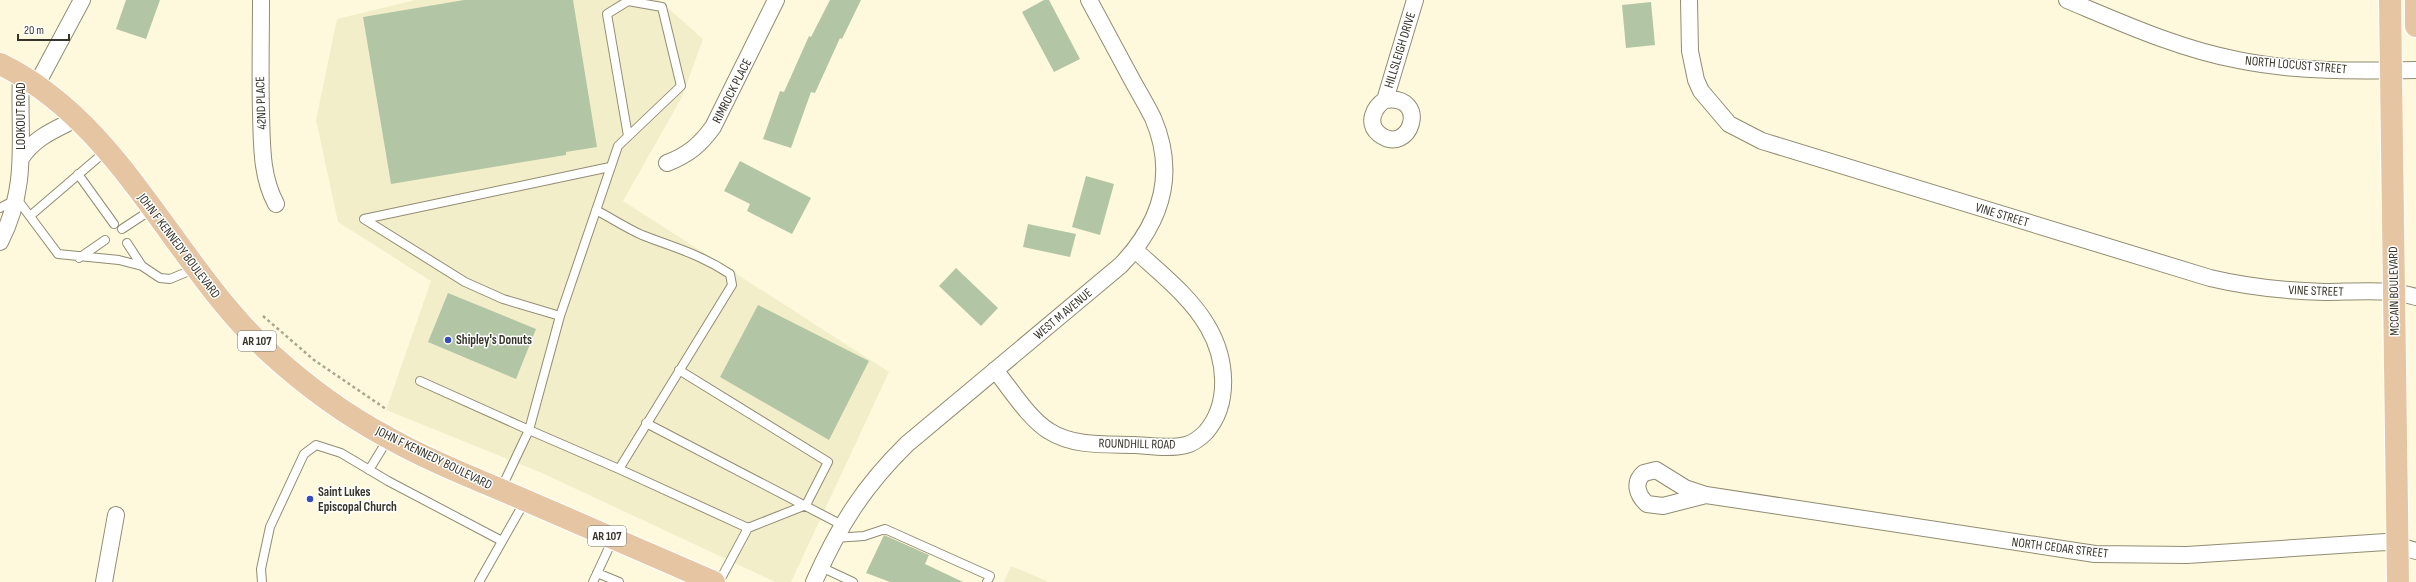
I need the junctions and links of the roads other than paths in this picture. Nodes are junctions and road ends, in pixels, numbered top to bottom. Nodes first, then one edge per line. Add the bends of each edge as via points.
1 (82, 0) edge
2 (262, 0) edge
3 (776, 0) edge
4 (1089, 0) edge
5 (1415, 0) edge
6 (1689, 0) edge
7 (2067, 0) edge
8 (2390, 0) edge
9 (2416, 0) edge
10 (2416, 26) edge
11 (0, 64) edge
12 (2391, 70) junction
13 (2416, 70) edge
14 (29, 79) junction
15 (1385, 100) dead end
16 (78, 118) junction
17 (628, 136) junction
18 (107, 150) junction
19 (21, 158) junction
20 (667, 163) dead end
21 (610, 167) junction
22 (78, 174) junction
23 (17, 199) junction
24 (276, 204) dead end
25 (0, 208) edge
26 (152, 210) junction
27 (596, 210) junction
28 (30, 216) junction
29 (114, 224) dead end
30 (122, 229) dead end
31 (106, 240) dead end
32 (0, 242) edge
33 (127, 243) dead end
34 (1135, 250) junction
35 (79, 258) junction
36 (142, 266) junction
37 (194, 269) junction
38 (2394, 292) junction
39 (2416, 297) edge
40 (560, 316) junction
41 (679, 370) junction
42 (995, 370) junction
43 (420, 381) dead end
44 (646, 423) junction
45 (529, 430) junction
46 (388, 438) junction
47 (619, 468) junction
48 (369, 470) junction
49 (500, 490) junction
50 (1706, 495) dead end
51 (525, 500) junction
52 (806, 505) junction
53 (116, 515) dead end
54 (748, 528) junction
55 (838, 531) junction
56 (613, 539) junction
57 (502, 541) junction
58 (2407, 548) edge
59 (821, 567) junction
60 (597, 573) junction
61 (104, 582) edge
62 (262, 582) edge
63 (479, 582) edge
64 (593, 582) edge
65 (619, 582) edge
66 (714, 582) edge
67 (719, 582) edge
68 (814, 582) edge
69 (853, 582) edge
70 (987, 582) edge
71 (2398, 582) edge

1 - 14 street
2 - 24 street, 42ND PLACE via 262,151 265,177
3 - 20 street, RIMROCK PLACE via 714,127 702,143 687,155
4 - 34 street, WEST M AVENUE via 1153,118 1162,146 1164,177 1160,203 1148,231
5 - 15 street, HILLSLEIGH DRIVE
6 - 38 street, VINE STREET via 1690,51 1701,91 1729,124 1762,141 2210,278 2294,291
7 - 12 street, NORTH LOCUST STREET via 2179,44 2237,60 2274,66 2332,70
8 - 12 main road, MCCAIN BOULEVARD
9 - 10 main road
11 - 14 main road, JOHN F KENNEDY BOULEVARD / AR 107
12 - 13 street, NORTH LOCUST STREET
12 - 38 main road, MCCAIN BOULEVARD
14 - 16 main road, JOHN F KENNEDY BOULEVARD / AR 107
14 - 19 street, LOOKOUT ROAD
16 - 18 main road, JOHN F KENNEDY BOULEVARD / AR 107
16 - 19 street, LOOKOUT ROAD via 40,137
17 - 17 lane via 681,86 662,7 628,1 607,14
17 - 21 lane via 618,146
18 - 22 lane
18 - 26 main road, JOHN F KENNEDY BOULEVARD / AR 107
19 - 23 street, LOOKOUT ROAD
21 - 27 lane
21 - 40 lane via 364,219 465,282 503,299
22 - 28 lane
22 - 29 lane
23 - 25 lane
23 - 28 lane
23 - 32 street, LOOKOUT ROAD via 10,224
26 - 30 lane
26 - 37 main road, JOHN F KENNEDY BOULEVARD / AR 107
27 - 40 lane
27 - 41 lane via 641,234 695,253 730,274 732,285
28 - 35 lane via 58,254
31 - 35 lane
33 - 36 lane
34 - 42 street, WEST M AVENUE via 1121,265
34 - 42 street, ROUNDHILL ROAD via 1182,295 1207,326 1215,342 1224,389 1220,410 1202,436 1187,445 1164,447 1091,444 1071,440 1049,431 1038,422
35 - 36 lane via 119,260
36 - 37 lane via 160,278 170,279
37 - 46 main road, JOHN F KENNEDY BOULEVARD / AR 107 via 242,325 282,364 315,391
38 - 39 street, VINE STREET
38 - 58 main road, MCCAIN BOULEVARD
40 - 45 lane
41 - 44 lane
41 - 52 lane via 828,462
42 - 55 street, WEST M AVENUE via 884,466 865,489
43 - 45 lane
44 - 47 lane
44 - 52 lane
45 - 47 lane
45 - 49 lane
46 - 48 lane
46 - 49 main road, JOHN F KENNEDY BOULEVARD / AR 107
47 - 54 lane
48 - 57 lane
48 - 62 lane via 341,453 316,445 304,454 270,527 261,569
49 - 51 main road, JOHN F KENNEDY BOULEVARD / AR 107
50 - 58 street, NORTH CEDAR STREET via 2095,554 2187,555 2386,542
51 - 56 main road, JOHN F KENNEDY BOULEVARD / AR 107
51 - 57 lane
52 - 54 lane
52 - 55 lane
53 - 61 street
54 - 67 lane
55 - 59 street, WEST M AVENUE
55 - 70 lane via 864,536 885,529 990,576
56 - 60 lane
56 - 66 main road, JOHN F KENNEDY BOULEVARD / AR 107
57 - 63 lane
58 - 71 main road, MCCAIN BOULEVARD
59 - 68 street, WEST M AVENUE
59 - 69 lane
60 - 64 lane
60 - 65 lane

